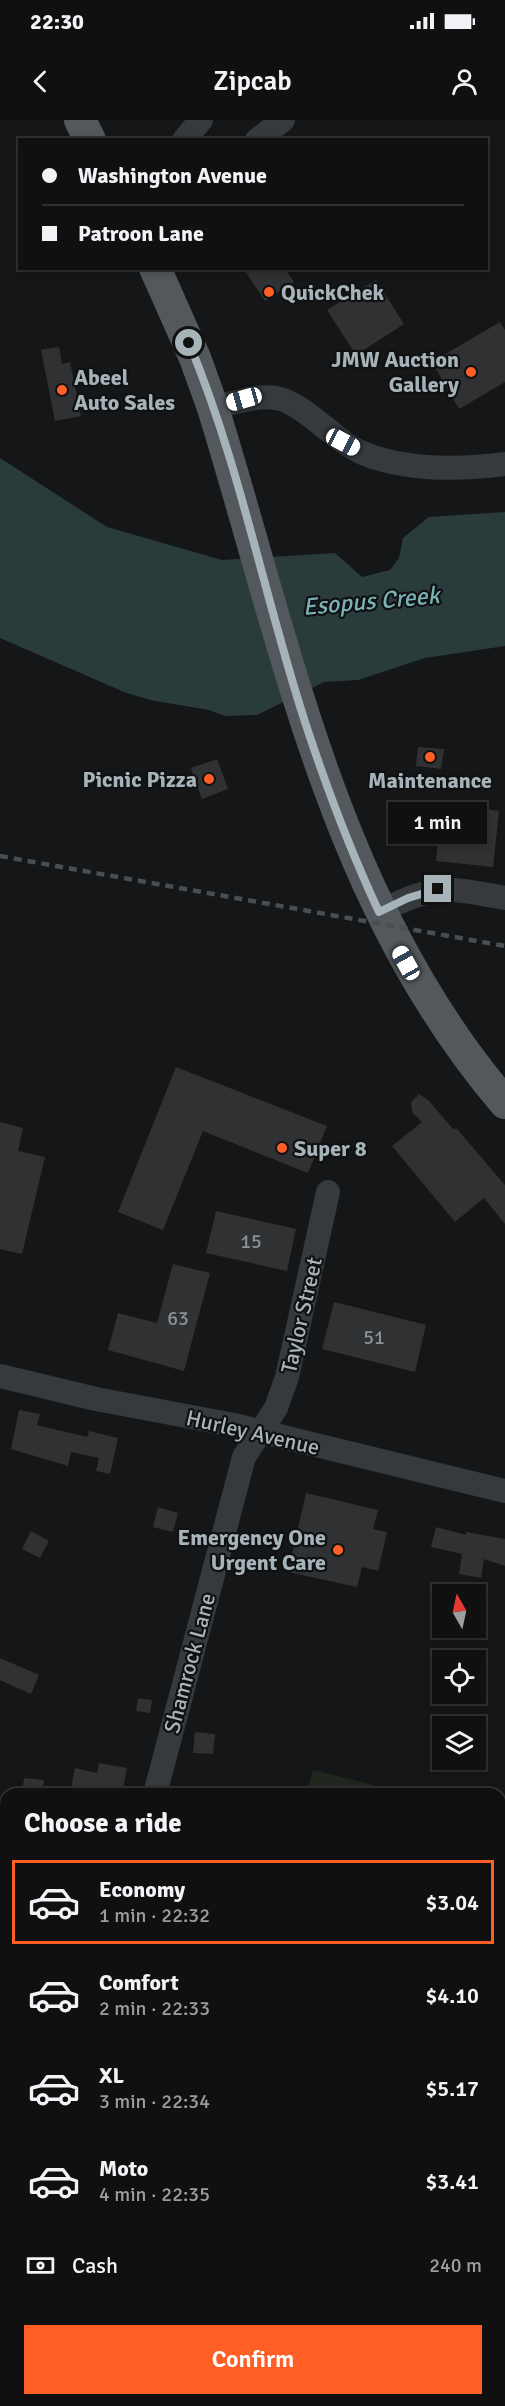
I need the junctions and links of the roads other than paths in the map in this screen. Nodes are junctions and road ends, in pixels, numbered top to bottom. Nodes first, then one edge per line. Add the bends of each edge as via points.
1 (80, 120) edge
2 (283, 120) edge
3 (89, 138) edge
4 (260, 138) edge
5 (156, 270) edge
6 (213, 408) junction
7 (505, 464) edge
8 (505, 898) edge
9 (379, 912) junction
10 (505, 1103) edge
11 (328, 1192) dead end
12 (0, 1376) edge
13 (261, 1432) junction
14 (505, 1491) edge
15 (157, 1788) edge

1 - 3 main road
2 - 4 street
5 - 6 main road
6 - 7 street via 244,399 277,398 292,404 364,454 451,468
6 - 9 main road via 305,723 343,829
8 - 9 street via 438,889
9 - 10 main road via 431,1006
11 - 13 street, Taylor Street via 287,1377 276,1408
12 - 13 street, Hurley Avenue
13 - 14 street, Hurley Avenue
13 - 15 street, Shamrock Lane via 244,1457

